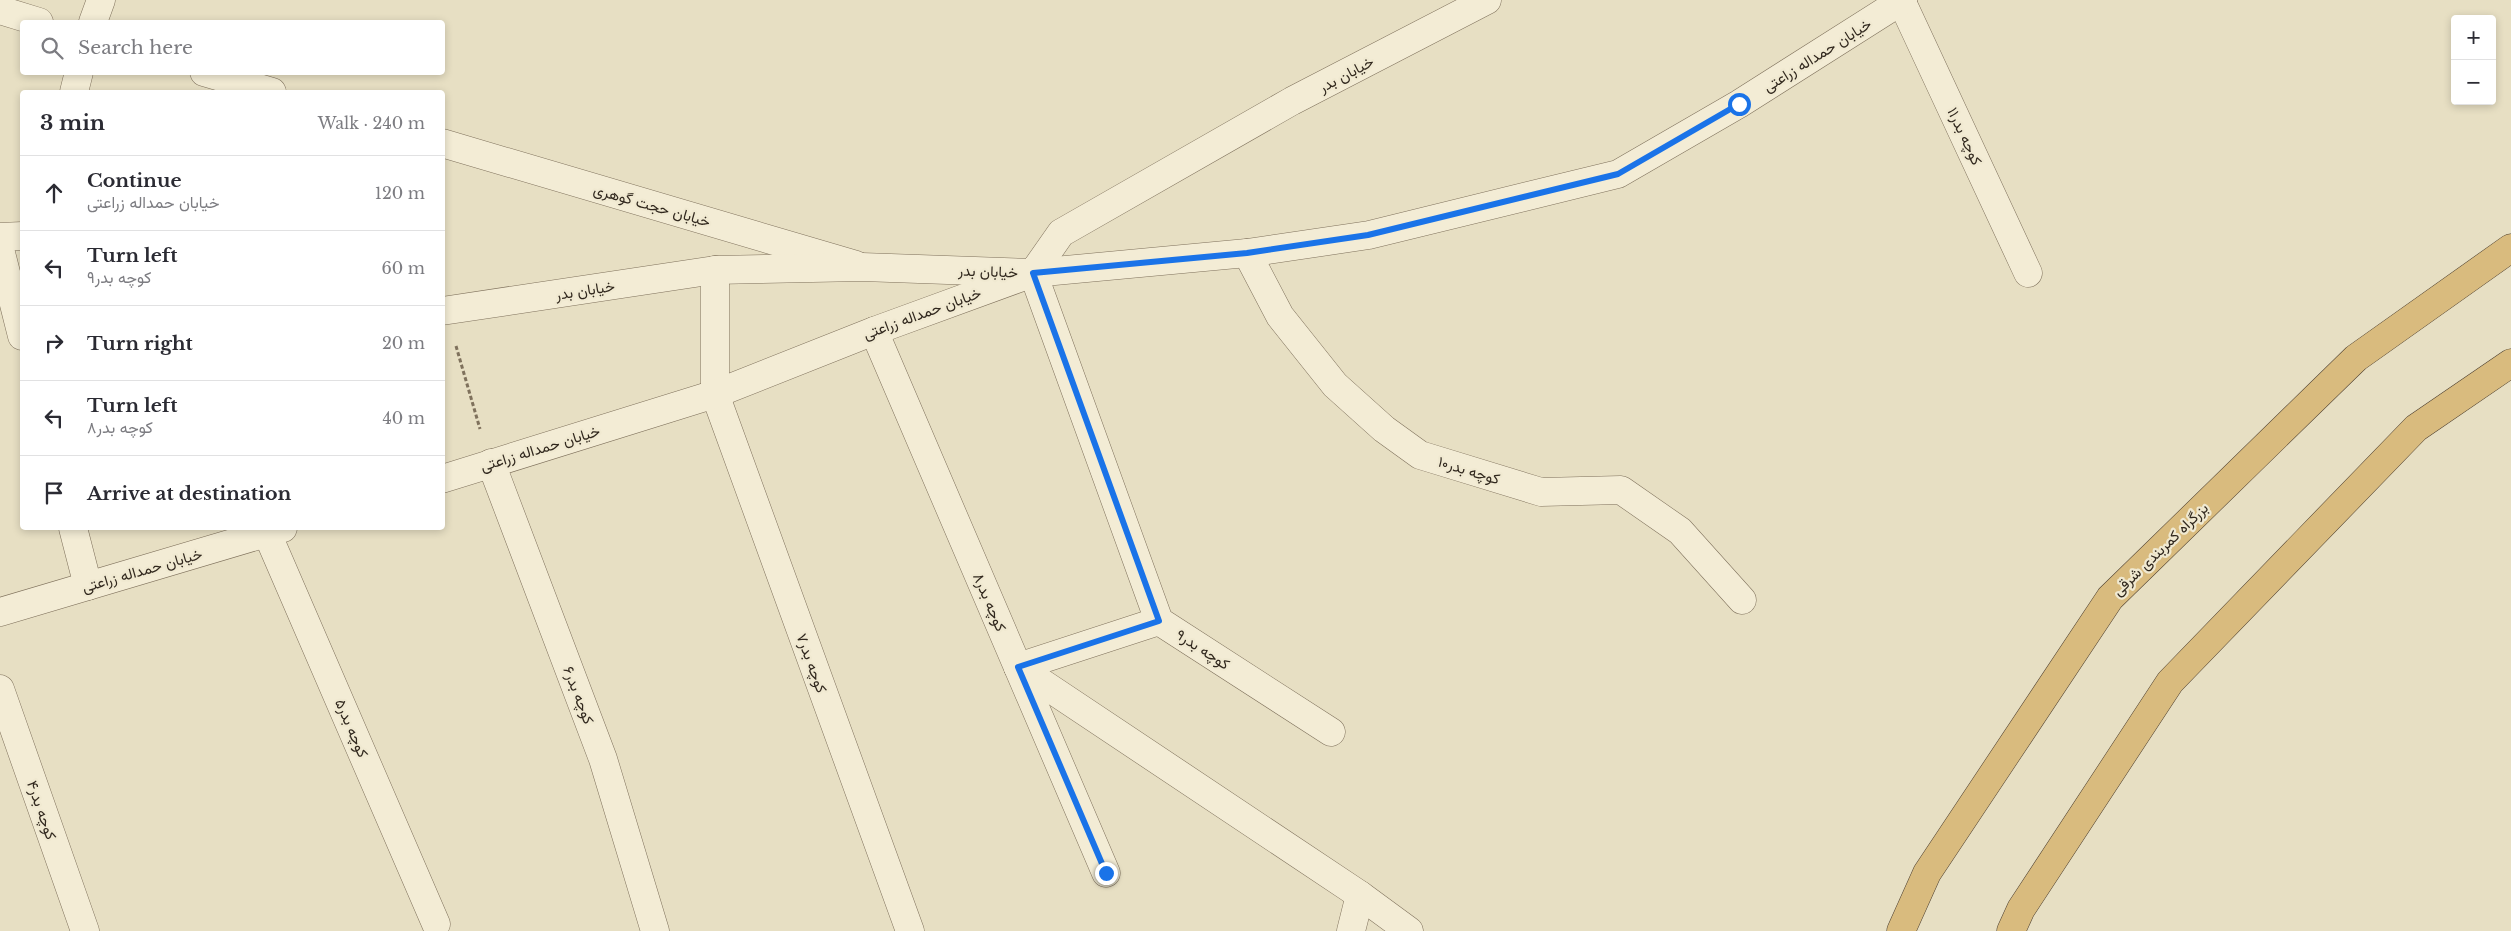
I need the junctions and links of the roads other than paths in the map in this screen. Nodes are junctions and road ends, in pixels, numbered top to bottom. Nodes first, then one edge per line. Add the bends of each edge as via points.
1 (101, 0) edge
2 (1487, 0) edge
3 (1902, 0) edge
4 (0, 10) edge
5 (32, 20) edge
6 (94, 20) edge
7 (78, 75) edge
8 (214, 75) edge
9 (74, 90) edge
10 (265, 90) edge
11 (445, 144) edge
12 (20, 236) edge
13 (0, 237) edge
14 (2511, 248) edge
15 (0, 250) edge
16 (1247, 253) junction
17 (862, 266) junction
18 (715, 270) junction
19 (2028, 272) dead end
20 (1033, 273) junction
21 (445, 312) edge
22 (20, 328) edge
23 (874, 331) junction
24 (2511, 363) edge
25 (715, 394) junction
26 (490, 463) junction
27 (445, 477) edge
28 (74, 530) edge
29 (276, 530) edge
30 (88, 586) junction
31 (1742, 600) dead end
32 (0, 612) edge
33 (1159, 621) junction
34 (1018, 667) junction
35 (0, 689) edge
36 (1331, 732) dead end
37 (1106, 873) dead end
38 (1360, 895) junction
39 (429, 929) edge
40 (85, 931) edge
41 (655, 931) edge
42 (910, 931) edge
43 (1351, 931) edge
44 (1409, 931) edge
45 (1901, 931) edge
46 (2011, 931) edge

1 - 6 street
2 - 20 street, خیابان بدر via 1292,102 1060,233
3 - 16 street, خیابان حمداله زراعتی via 1739,104 1618,174 1368,235
3 - 19 street, کوچه بدر۱۱
4 - 5 street
7 - 9 street
8 - 10 street
11 - 17 street, خیابان حجت گوهری
12 - 13 street
14 - 45 highway, بزرگراه کمربندی شرقی via 2356,358 2110,598 1927,873
15 - 22 street
16 - 20 street, خیابان حمداله زراعتی
16 - 31 street, کوچه بدر۱۰ via 1280,316 1335,385 1384,429 1420,455 1541,492 1621,490 1680,531
17 - 18 street, خیابان بدر
17 - 20 street, خیابان بدر
18 - 21 street, خیابان بدر
18 - 25 street, کوچه بدر۷
20 - 23 street, خیابان حمداله زراعتی
20 - 33 street, کوچه بدر۹
23 - 25 street, خیابان حمداله زراعتی
23 - 34 street, کوچه بدر۸
24 - 46 highway via 2416,428 2170,682 2021,910
25 - 26 street, خیابان حمداله زراعتی
25 - 42 street, کوچه بدر۷
26 - 27 street, خیابان حمداله زراعتی
26 - 41 street, کوچه بدر۶ via 603,759
28 - 30 street
29 - 30 street, خیابان حمداله زراعتی
29 - 39 street, کوچه بدر۵
30 - 32 street, خیابان حمداله زراعتی
33 - 34 street
33 - 36 street, کوچه بدر۹
34 - 37 street, کوچه بدر۸
34 - 38 street
35 - 40 street, کوچه بدر۴
38 - 43 street
38 - 44 street

